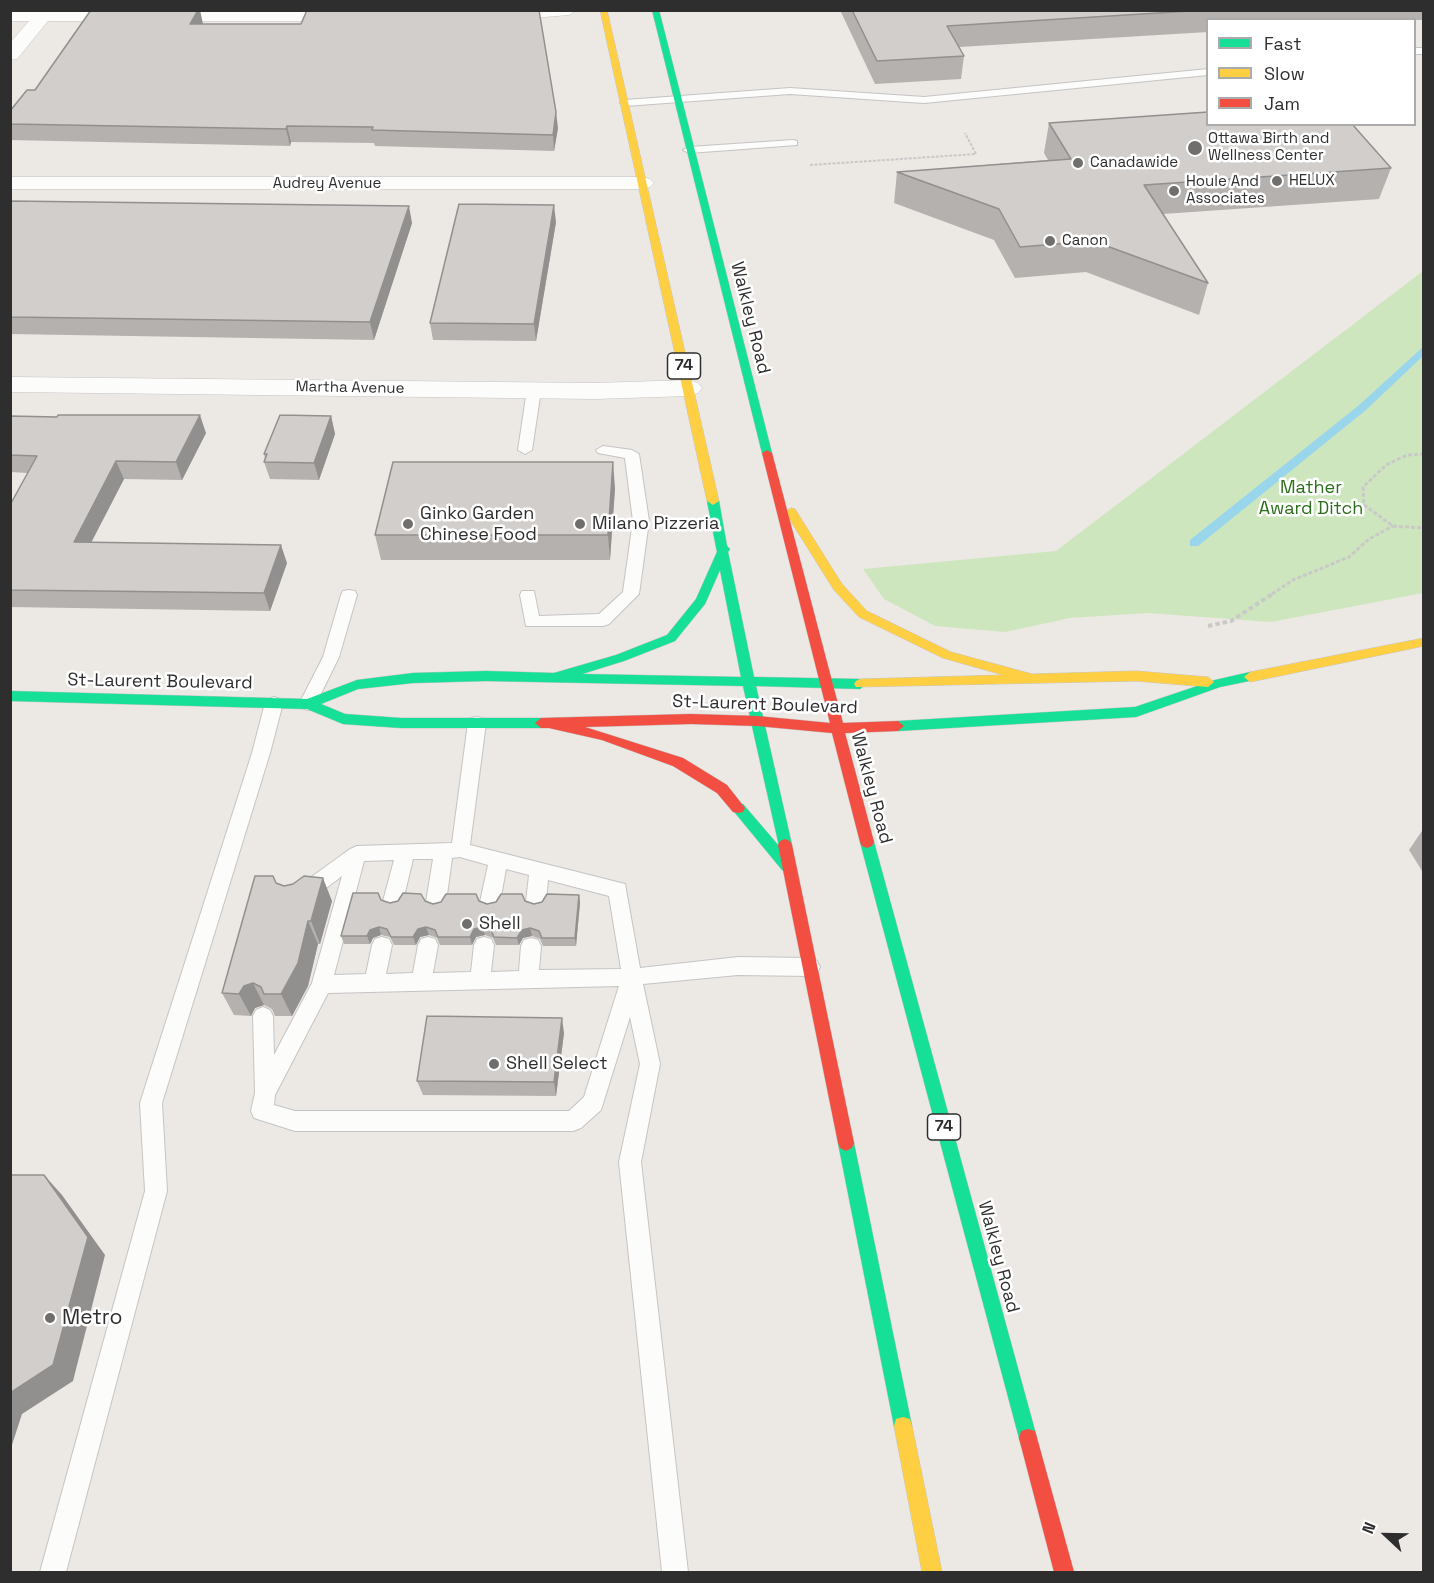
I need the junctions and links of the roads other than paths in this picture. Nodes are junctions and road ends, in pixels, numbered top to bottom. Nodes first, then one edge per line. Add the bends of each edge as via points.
1 (569, 10) edge
2 (603, 10) edge
3 (655, 10) edge
4 (259, 13) edge
5 (10, 16) edge
6 (43, 16) junction
7 (361, 16) edge
8 (477, 16) edge
9 (10, 55) edge
10 (1206, 72) edge
11 (677, 100) junction
12 (625, 103) junction
13 (793, 142) dead end
14 (689, 150) junction
15 (10, 183) edge
16 (643, 183) junction
17 (10, 384) edge
18 (689, 388) junction
19 (534, 390) junction
20 (525, 450) dead end
21 (603, 450) dead end
22 (775, 488) junction
23 (724, 549) junction
24 (349, 595) dead end
25 (528, 595) dead end
26 (1424, 642) edge
27 (555, 677) junction
28 (1036, 680) junction
29 (748, 682) junction
30 (824, 682) junction
31 (1219, 683) junction
32 (10, 696) edge
33 (274, 703) junction
34 (308, 704) junction
35 (757, 721) junction
36 (477, 723) junction
37 (550, 723) junction
38 (836, 728) junction
39 (452, 851) junction
40 (405, 853) junction
41 (357, 854) junction
42 (498, 860) junction
43 (539, 870) junction
44 (791, 871) junction
45 (296, 899) edge
46 (393, 901) edge
47 (436, 902) edge
48 (490, 902) edge
49 (536, 903) edge
50 (382, 945) dead end
51 (428, 945) dead end
52 (484, 945) dead end
53 (531, 946) dead end
54 (810, 967) junction
55 (632, 977) junction
56 (528, 979) junction
57 (480, 980) junction
58 (421, 982) junction
59 (374, 983) junction
60 (322, 984) junction
61 (262, 1016) edge
62 (265, 1094) junction
63 (53, 1572) edge
64 (675, 1572) edge
65 (932, 1572) edge
66 (1064, 1572) edge

1 - 8 street
2 - 12 main road, 74
3 - 11 main road, Walkley Road / 74
4 - 6 street
4 - 7 street
5 - 6 street
6 - 9 street
10 - 11 lane via 924,100 790,91
11 - 12 lane
11 - 14 main road, Walkley Road / 74
12 - 16 main road, 74
13 - 14 lane
14 - 22 main road, Walkley Road / 74
15 - 16 street, Audrey Avenue
16 - 18 main road, 74
17 - 19 street, Martha Avenue
18 - 19 street, Martha Avenue
18 - 23 main road, 74
19 - 20 lane
21 - 25 lane via 632,454 642,521 631,594 603,620 532,622
22 - 28 main road via 838,587 863,614 947,655
22 - 30 main road, Walkley Road / 74
23 - 27 main road via 701,601 671,638
23 - 29 main road, 74
24 - 34 lane via 331,657
26 - 31 main road, St-Laurent Boulevard
27 - 29 main road, St-Laurent Boulevard
27 - 34 main road, St-Laurent Boulevard via 413,678 357,685
28 - 30 main road, St-Laurent Boulevard
28 - 31 main road, St-Laurent Boulevard via 1136,676
29 - 30 main road, St-Laurent Boulevard
29 - 35 main road, 74
30 - 38 main road, Walkley Road / 74
31 - 38 main road, St-Laurent Boulevard via 1136,712
32 - 33 main road, St-Laurent Boulevard
33 - 34 main road, St-Laurent Boulevard
33 - 63 lane via 151,1103 156,1191
34 - 36 main road, St-Laurent Boulevard via 343,719
35 - 37 main road, St-Laurent Boulevard
35 - 38 main road, St-Laurent Boulevard
35 - 44 main road, 74
36 - 37 main road, St-Laurent Boulevard
36 - 39 lane
37 - 44 main road via 604,736 678,762 722,789
38 - 66 main road, Walkley Road / 74
39 - 40 lane
39 - 42 lane
39 - 47 lane
40 - 41 lane
40 - 46 lane
41 - 45 lane
41 - 60 lane
42 - 43 lane
42 - 48 lane
43 - 49 lane
43 - 55 lane via 618,890
44 - 54 main road, 74
50 - 59 lane
51 - 58 lane
52 - 57 lane
53 - 56 lane
54 - 55 lane via 738,966
54 - 65 main road, 74
55 - 56 lane
55 - 62 lane via 593,1103 573,1121 295,1121 262,1112
55 - 64 lane via 650,1064 630,1162
56 - 57 lane
57 - 58 lane
58 - 59 lane
59 - 60 lane
60 - 62 lane
61 - 62 lane

